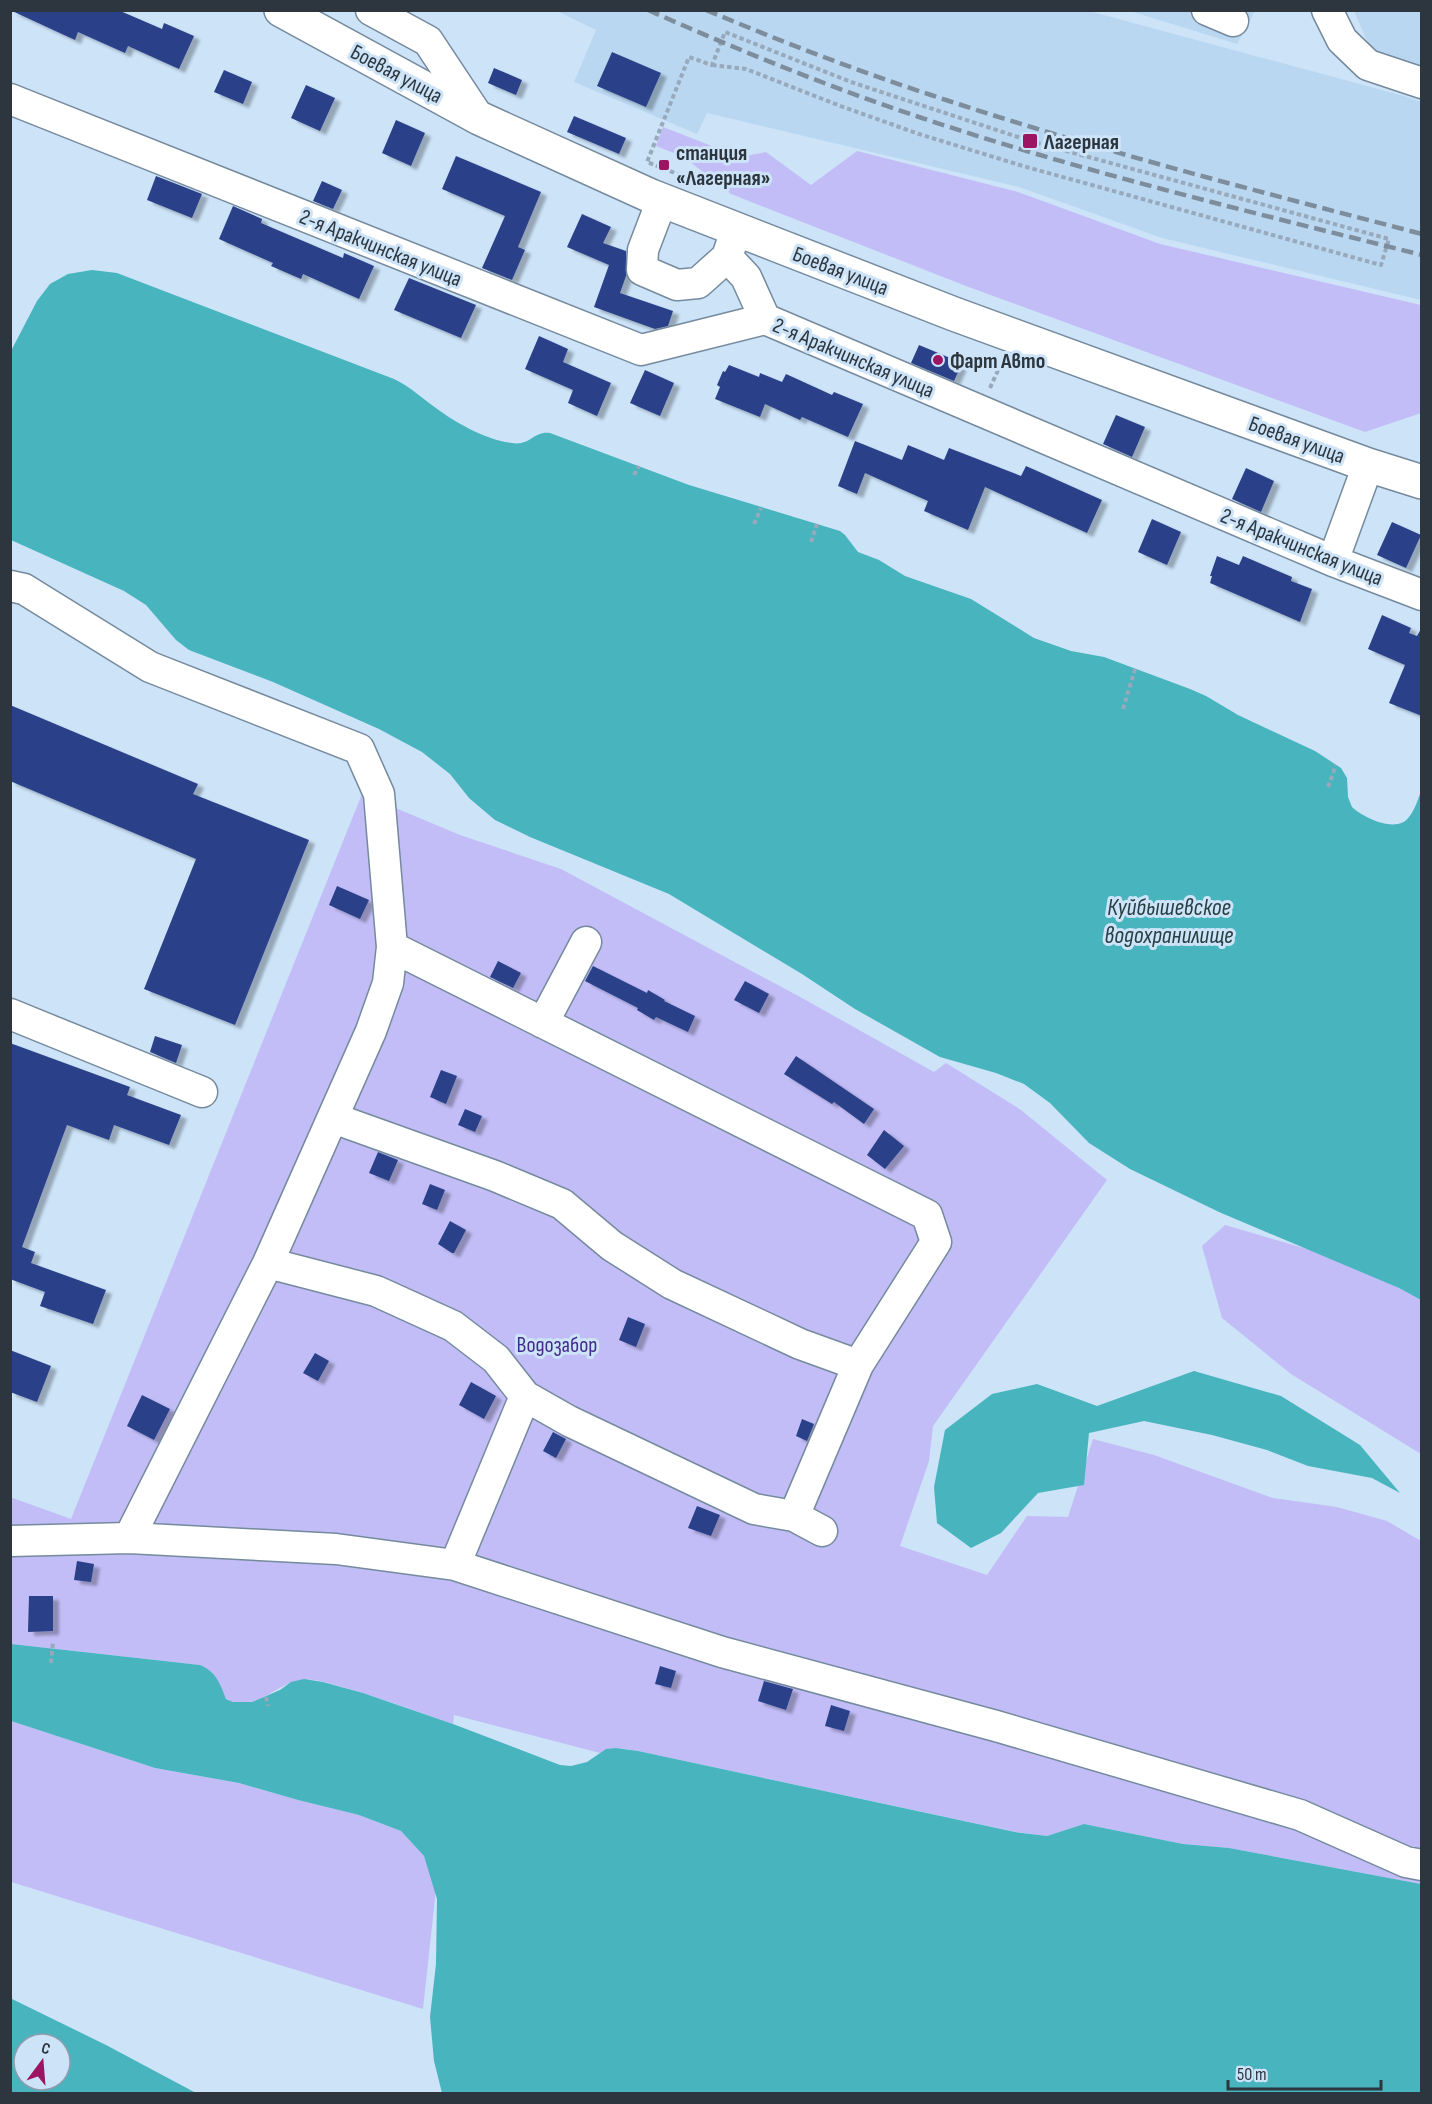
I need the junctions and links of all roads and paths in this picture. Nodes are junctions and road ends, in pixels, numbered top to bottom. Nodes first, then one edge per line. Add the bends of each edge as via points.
1 (281, 10) edge
2 (371, 10) edge
3 (1327, 10) edge
4 (712, 65) junction
5 (1422, 82) edge
6 (10, 99) edge
7 (479, 118) junction
8 (647, 162) dead end
9 (662, 200) junction
10 (732, 243) junction
11 (765, 319) junction
12 (1013, 336) junction
13 (980, 411) junction
14 (1368, 465) junction
15 (639, 466) dead end
16 (634, 475) dead end
17 (1422, 482) edge
18 (761, 508) dead end
19 (754, 524) dead end
20 (817, 524) dead end
21 (811, 542) dead end
22 (1333, 561) junction
23 (10, 586) edge
24 (1422, 595) edge
25 (1135, 669) dead end
26 (1123, 709) dead end
27 (1336, 765) dead end
28 (1328, 786) dead end
29 (586, 942) dead end
30 (392, 947) junction
31 (10, 1014) edge
32 (543, 1023) junction
33 (202, 1092) dead end
34 (333, 1118) junction
35 (268, 1263) junction
36 (858, 1365) junction
37 (525, 1396) junction
38 (794, 1516) junction
39 (822, 1531) dead end
40 (129, 1538) junction
41 (10, 1541) edge
42 (455, 1565) junction
43 (53, 1641) dead end
44 (51, 1663) dead end
45 (266, 1697) dead end
46 (268, 1706) dead end
47 (1422, 1865) edge

1 - 7 main road, Боевая улица
2 - 7 street via 428,42
3 - 5 street via 1342,40 1368,65
4 - 4 path via 724,32 851,82 1030,141 1389,238 1381,265 1023,165 865,115 746,69
4 - 8 path via 689,57
6 - 11 street, 2-я Аракчинская улица via 641,350
7 - 9 main road, Боевая улица
9 - 10 main road, Боевая улица
9 - 10 street via 643,250 642,270 676,285 698,284
10 - 11 street
10 - 12 main road, Боевая улица
11 - 13 street, 2-я Аракчинская улица
12 - 13 path
12 - 14 main road, Боевая улица
13 - 22 street, 2-я Аракчинская улица
14 - 17 main road, Боевая улица
14 - 22 street
15 - 16 path
18 - 19 path
20 - 21 path
22 - 24 street, 2-я Аракчинская улица
23 - 30 street via 24,589 150,667 358,749 379,794
25 - 26 path
27 - 28 path
29 - 32 street
30 - 32 street
30 - 34 street via 388,983
31 - 33 street
32 - 36 street via 927,1215 936,1242
34 - 35 street
34 - 36 street via 562,1204 612,1246 672,1284 800,1344
35 - 37 street via 376,1291 453,1326 496,1359
35 - 40 street
36 - 38 street
37 - 38 street via 754,1509
37 - 42 street
38 - 39 street
40 - 41 street
40 - 42 street via 336,1549
42 - 47 street via 723,1652 996,1726 1300,1815 1406,1862
43 - 44 path
45 - 46 path

